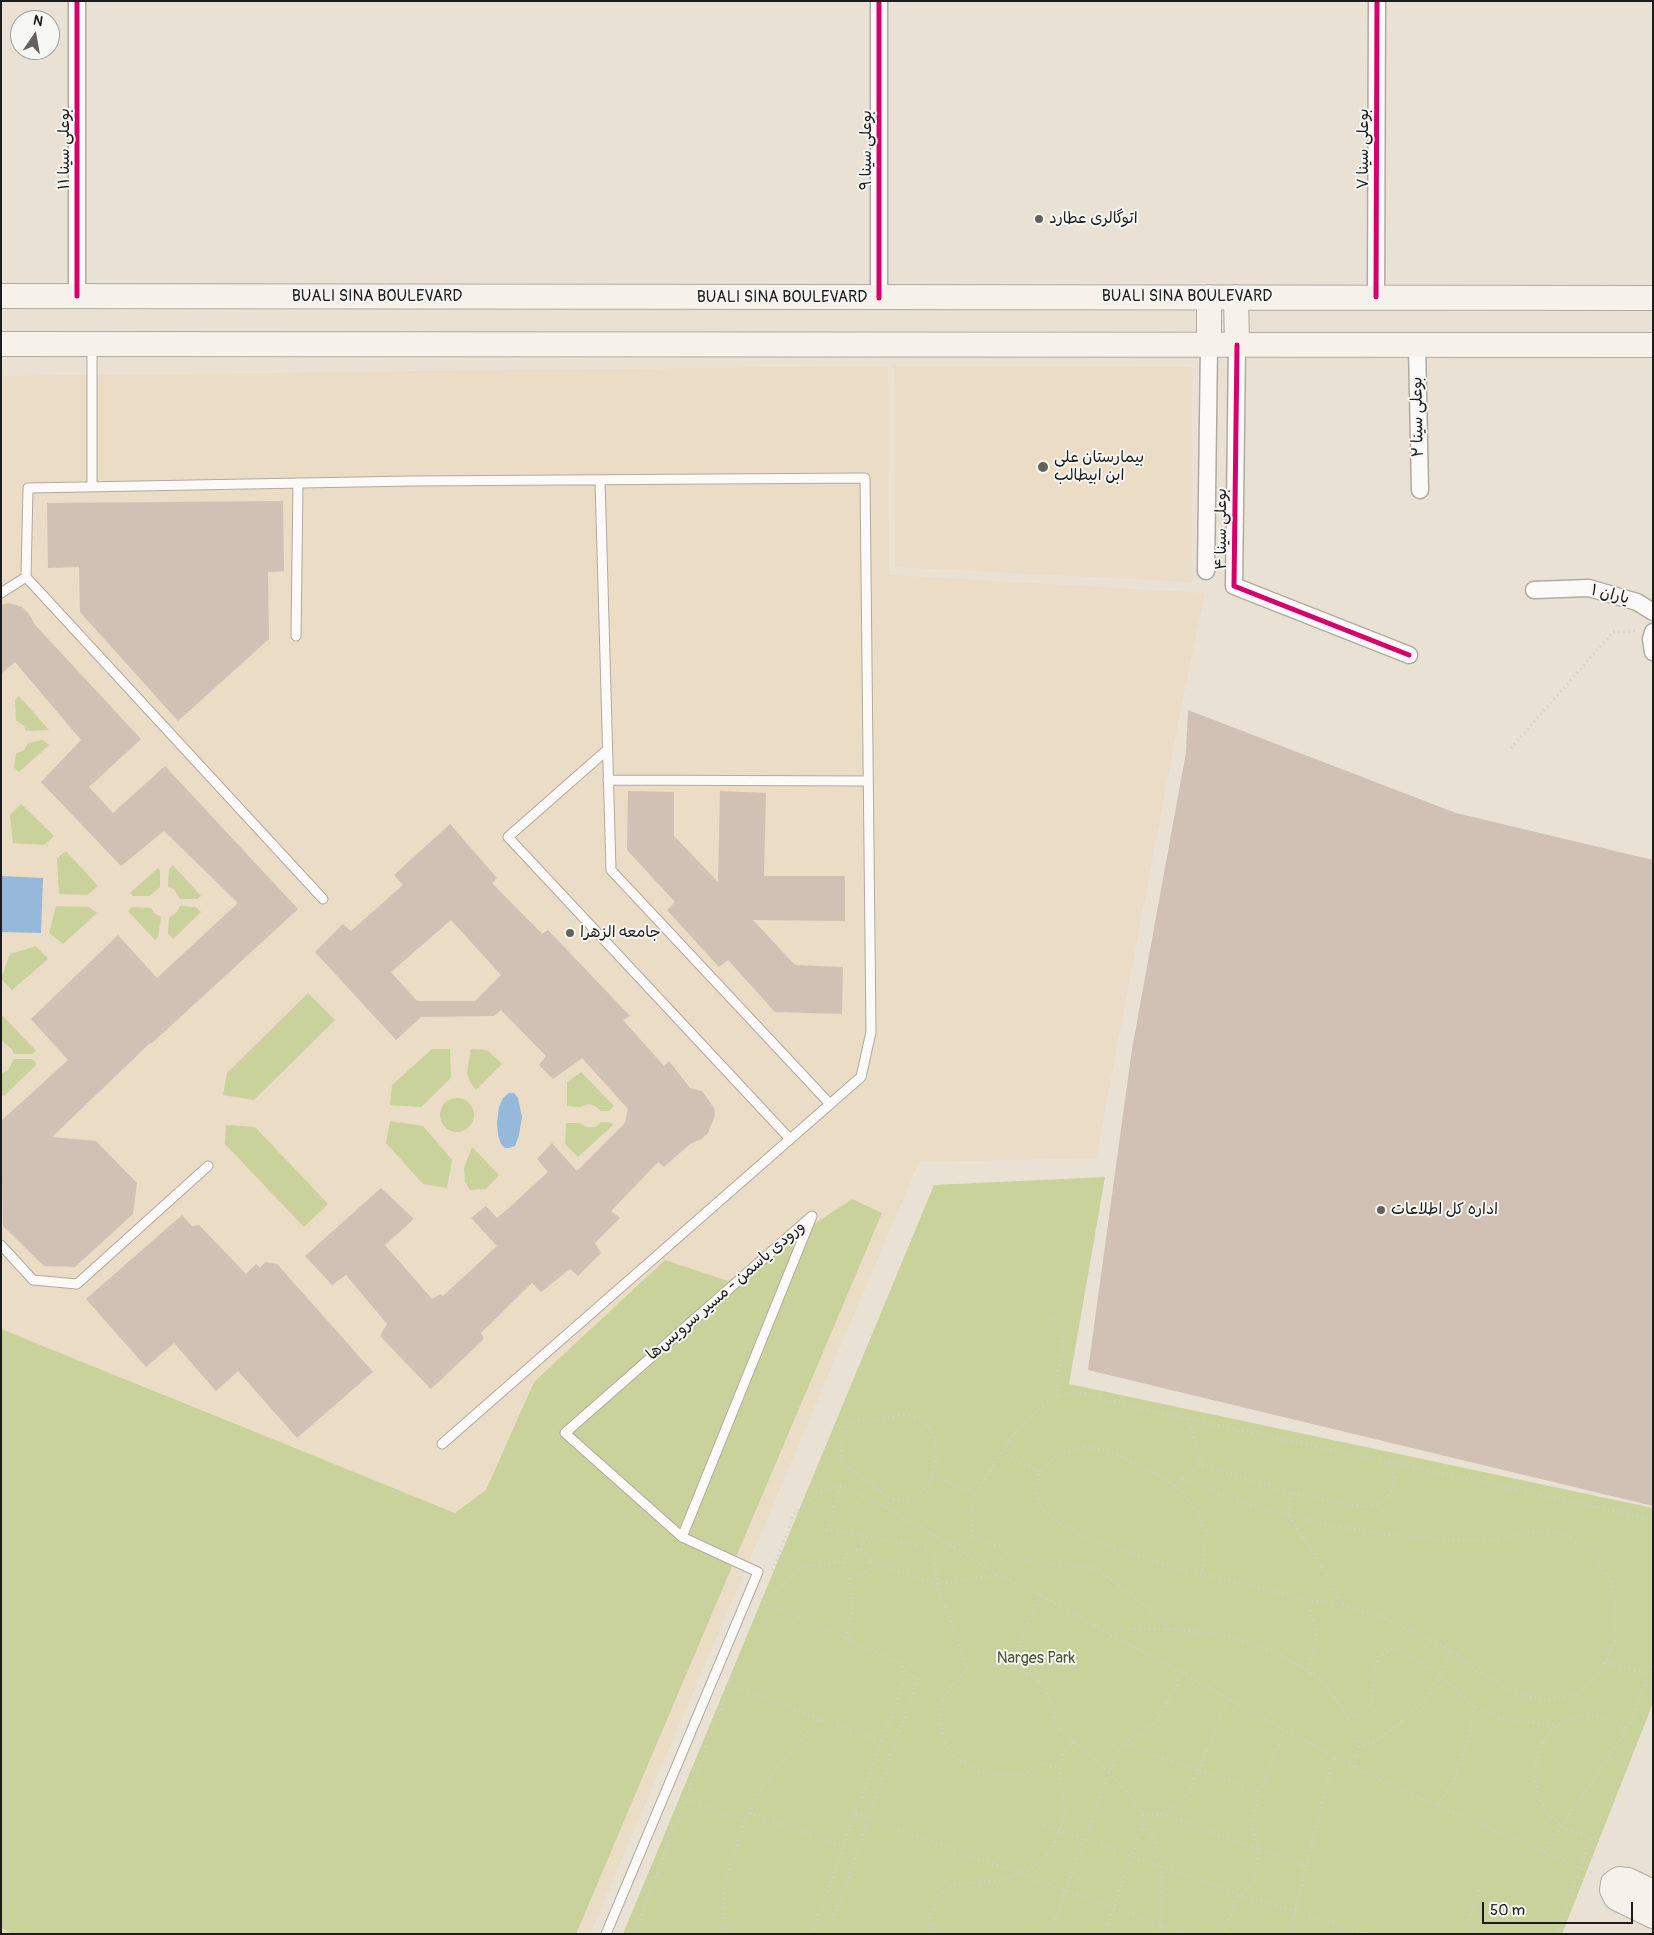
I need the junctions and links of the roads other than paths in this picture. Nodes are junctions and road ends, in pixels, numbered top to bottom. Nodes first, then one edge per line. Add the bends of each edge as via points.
1 (77, 1) edge
2 (879, 1) edge
3 (1377, 1) edge
4 (1, 296) edge
5 (77, 296) junction
6 (1209, 297) junction
7 (1236, 297) junction
8 (1376, 297) junction
9 (879, 298) junction
10 (1653, 298) edge
11 (1, 344) edge
12 (92, 344) junction
13 (1417, 344) junction
14 (1653, 345) edge
15 (1237, 352) junction
16 (1209, 353) junction
17 (1208, 470) junction
18 (1235, 471) junction
19 (600, 480) junction
20 (298, 483) junction
21 (92, 487) junction
22 (1420, 490) dead end
23 (1206, 570) dead end
24 (26, 577) junction
25 (1534, 590) dead end
26 (1, 593) edge
27 (1653, 612) edge
28 (1648, 631) edge
29 (296, 636) dead end
30 (1653, 652) edge
31 (1409, 655) dead end
32 (607, 750) junction
33 (608, 780) junction
34 (868, 781) junction
35 (323, 899) dead end
36 (830, 1104) junction
37 (790, 1139) junction
38 (208, 1166) dead end
39 (1, 1245) edge
40 (442, 1444) dead end
41 (682, 1537) junction
42 (1653, 1892) edge
43 (1653, 1916) edge
44 (606, 1934) edge

1 - 5 street, بوعلی سینا ۱۱
2 - 9 street, بوعلی سینا ۹
3 - 8 street, بوعلی سینا ۷
4 - 5 main road, BUALI SINA BOULEVARD
5 - 9 main road, BUALI SINA BOULEVARD
6 - 7 main road, BUALI SINA BOULEVARD
6 - 9 main road, BUALI SINA BOULEVARD
6 - 16 main road
7 - 8 main road, BUALI SINA BOULEVARD
7 - 15 main road
8 - 10 main road, BUALI SINA BOULEVARD
11 - 12 main road
12 - 16 main road
12 - 21 lane
13 - 14 main road
13 - 15 main road
13 - 22 street, بوعلی سینا ۲
15 - 16 main road
15 - 18 street, بوعلی سینا ۴
16 - 17 street, بوعلی سینا ۴
17 - 18 street
17 - 23 street, بوعلی سینا ۴
18 - 31 street, بوعلی سینا ۴ via 1234,586
19 - 20 lane
19 - 32 lane
19 - 34 lane via 864,478
20 - 21 lane
20 - 29 lane
21 - 24 lane via 28,488
24 - 26 lane
24 - 35 lane
25 - 27 street, یاران ۱ via 1589,588 1637,602
28 - 30 street
32 - 33 lane
32 - 37 lane via 508,837
33 - 34 lane
33 - 36 lane via 611,870
34 - 36 lane via 871,1032 861,1077
36 - 37 lane
37 - 40 lane
38 - 39 lane via 77,1284 33,1280
41 - 41 lane, ورودی یاسمن - مسیر سرویس‌ها via 708,1473 812,1216 565,1433
41 - 44 lane via 758,1572
42 - 43 main road via 1622,1889

